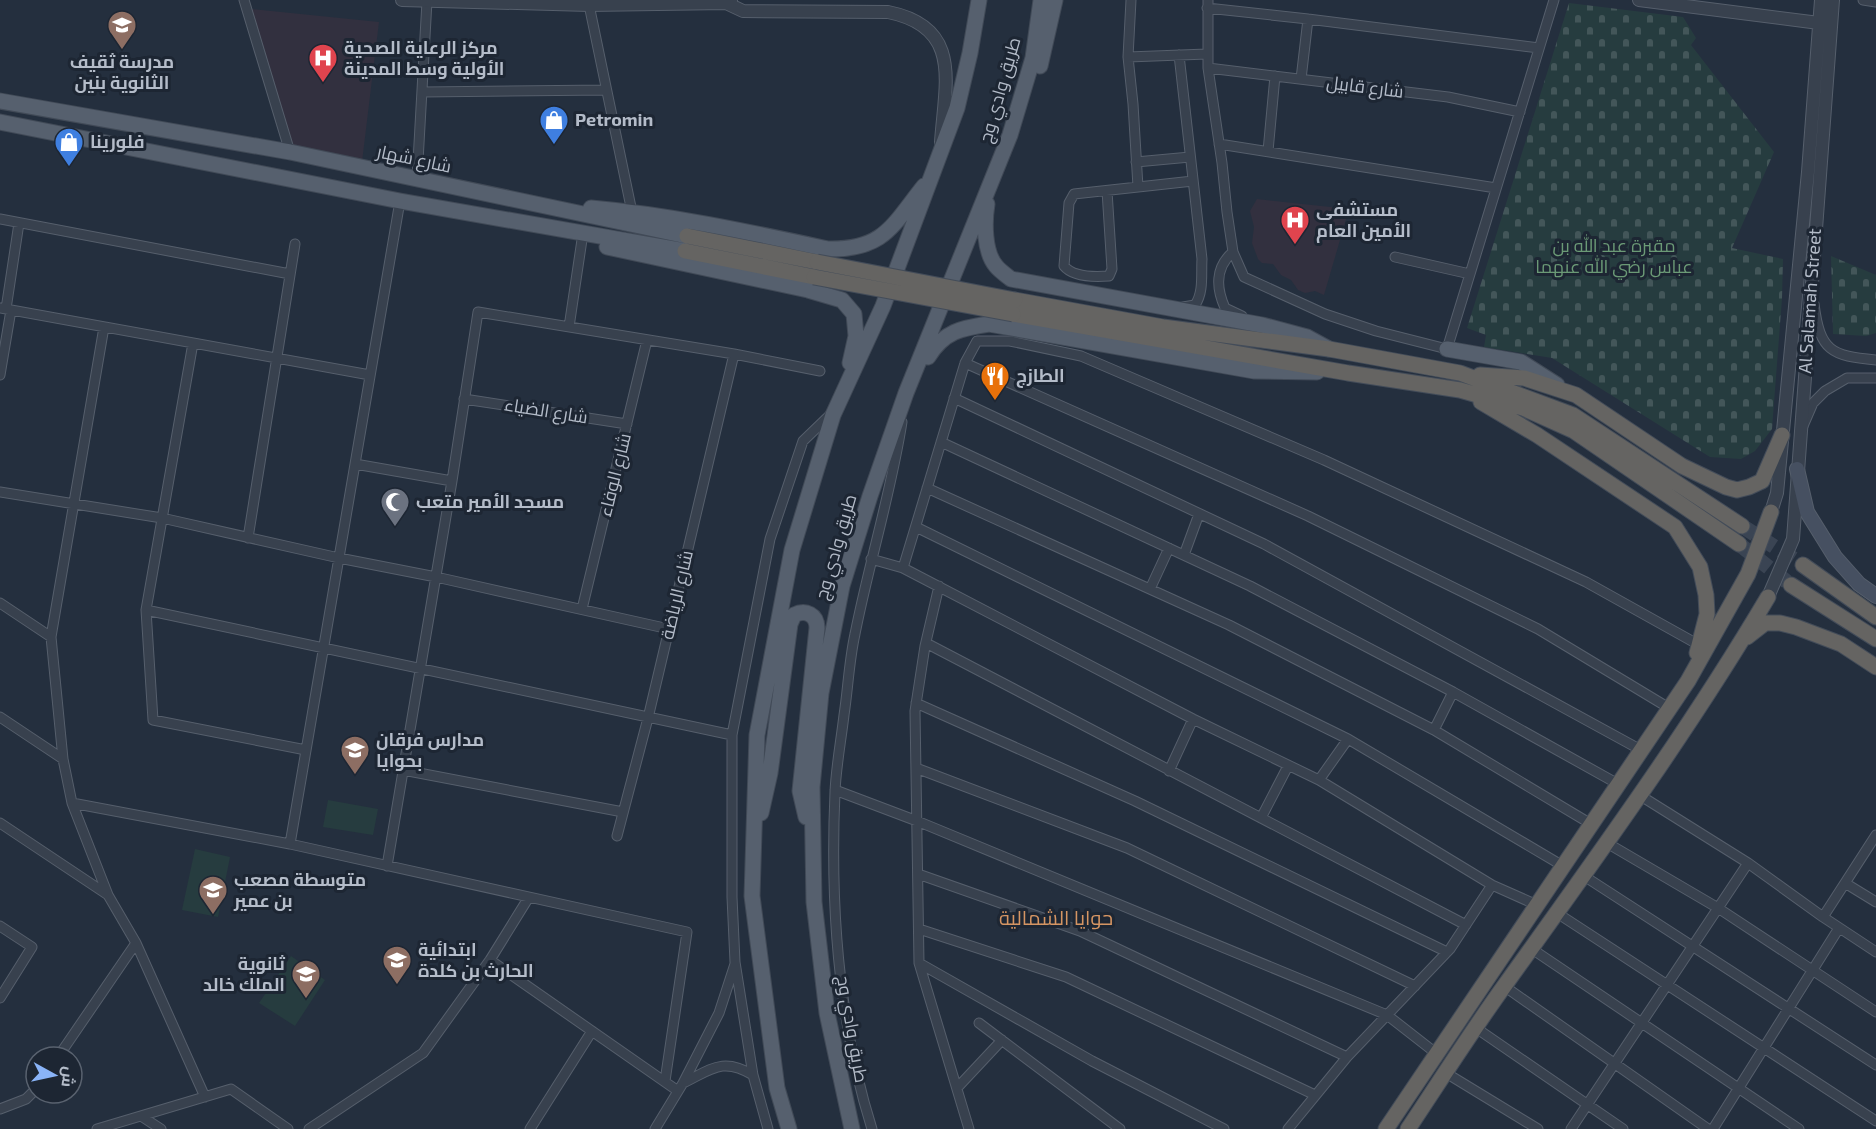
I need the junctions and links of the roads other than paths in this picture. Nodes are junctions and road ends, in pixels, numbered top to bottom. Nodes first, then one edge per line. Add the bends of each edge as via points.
1 (244, 0) edge
2 (402, 0) edge
3 (978, 0) edge
4 (1041, 0) edge
5 (1055, 0) edge
6 (1131, 0) edge
7 (1554, 0) edge
8 (1639, 0) edge
9 (1821, 0) edge
10 (1833, 0) edge
11 (1863, 0) edge
12 (424, 1) edge
13 (728, 1) edge
14 (588, 2) edge
15 (1876, 2) edge
16 (1208, 4) edge
17 (1308, 19) junction
18 (1819, 23) junction
19 (1539, 48) junction
20 (1207, 54) junction
21 (1179, 55) junction
22 (1128, 57) junction
23 (1208, 68) junction
24 (1275, 76) junction
25 (1301, 79) junction
26 (606, 90) junction
27 (423, 92) junction
28 (0, 101) edge
29 (1520, 112) junction
30 (0, 122) edge
31 (1010, 135) junction
32 (1220, 144) junction
33 (940, 151) junction
34 (290, 152) junction
35 (1268, 152) junction
36 (1190, 157) junction
37 (1137, 162) junction
38 (933, 174) junction
39 (417, 179) junction
40 (991, 180) junction
41 (1193, 181) junction
42 (1138, 187) junction
43 (1496, 188) junction
44 (1107, 191) junction
45 (400, 201) junction
46 (523, 202) junction
47 (633, 212) junction
48 (0, 219) edge
49 (19, 223) junction
50 (583, 233) junction
51 (687, 236) joint
52 (295, 244) dead end
53 (685, 251) joint
54 (1233, 252) junction
55 (1395, 257) dead end
56 (1202, 259) junction
57 (1223, 260) junction
58 (816, 270) junction
59 (290, 274) junction
60 (1470, 274) junction
61 (1812, 282) junction
62 (1014, 307) junction
63 (1178, 308) junction
64 (6, 309) edge
65 (1262, 325) junction
66 (104, 327) junction
67 (569, 327) junction
68 (647, 340) junction
69 (193, 343) junction
70 (1329, 349) junction
71 (1447, 349) junction
72 (734, 354) junction
73 (276, 358) junction
74 (1876, 360) edge
75 (965, 363) junction
76 (820, 371) dead end
77 (1348, 373) junction
78 (1460, 373) junction
79 (0, 375) edge
80 (370, 375) junction
81 (1876, 378) edge
82 (1460, 390) junction
83 (906, 393) junction
84 (1575, 395) junction
85 (954, 398) junction
86 (464, 399) junction
87 (838, 403) junction
88 (627, 424) junction
89 (1801, 430) junction
90 (1782, 435) junction
91 (941, 442) junction
92 (355, 464) junction
93 (1797, 470) junction
94 (452, 481) junction
95 (927, 488) junction
96 (0, 492) edge
97 (74, 503) junction
98 (1771, 513) joint
99 (1199, 514) junction
100 (162, 518) junction
101 (916, 526) junction
102 (1742, 526) tunnel mouth
103 (248, 537) junction
104 (1738, 544) tunnel mouth
105 (1169, 548) junction
106 (1184, 555) junction
107 (339, 558) junction
108 (871, 559) junction
109 (1803, 565) tunnel mouth
110 (903, 568) junction
111 (436, 577) junction
112 (1791, 585) tunnel mouth
113 (939, 586) junction
114 (1150, 589) junction
115 (1876, 596) edge
116 (1768, 597) joint
117 (0, 603) edge
118 (582, 609) junction
119 (146, 610) junction
120 (1876, 617) edge
121 (669, 628) junction
122 (51, 637) junction
123 (1876, 639) edge
124 (1742, 641) junction
125 (926, 643) junction
126 (1699, 645) junction
127 (324, 648) junction
128 (1876, 667) edge
129 (420, 669) junction
130 (1688, 681) junction
131 (1453, 692) junction
132 (916, 703) junction
133 (1669, 708) junction
134 (0, 717) edge
135 (648, 718) junction
136 (1193, 719) junction
137 (1434, 730) junction
138 (732, 735) junction
139 (1347, 739) junction
140 (306, 750) junction
141 (1641, 750) junction
142 (63, 759) junction
143 (1288, 766) junction
144 (916, 768) junction
145 (403, 770) junction
146 (1169, 771) junction
147 (1319, 780) junction
148 (1618, 784) junction
149 (835, 790) junction
150 (1641, 796) junction
151 (72, 803) junction
152 (623, 812) junction
153 (1261, 818) junction
154 (917, 821) junction
155 (1591, 824) junction
156 (3, 825) edge
157 (1876, 835) edge
158 (617, 836) dead end
159 (0, 837) edge
160 (813, 841) junction
161 (1607, 843) junction
162 (290, 844) junction
163 (753, 850) junction
164 (1748, 863) junction
165 (387, 866) junction
166 (1563, 866) junction
167 (918, 874) junction
168 (1584, 876) junction
169 (1845, 884) junction
170 (1492, 885) junction
171 (108, 895) junction
172 (529, 897) junction
173 (1876, 902) edge
174 (1537, 905) junction
175 (1718, 908) junction
176 (1557, 913) junction
177 (1822, 917) junction
178 (1466, 925) junction
179 (0, 926) edge
180 (1839, 928) junction
181 (920, 929) junction
182 (136, 943) junction
183 (1693, 945) junction
184 (1532, 949) junction
185 (1447, 952) junction
186 (1876, 952) edge
187 (490, 960) junction
188 (735, 962) junction
189 (919, 963) junction
190 (1812, 970) junction
191 (1668, 984) junction
192 (1414, 986) junction
193 (1504, 986) junction
194 (0, 998) edge
195 (1788, 1008) junction
196 (1876, 1012) edge
197 (1387, 1015) junction
198 (1642, 1022) junction
199 (979, 1023) dead end
200 (1476, 1028) junction
201 (592, 1031) junction
202 (1002, 1040) junction
203 (66, 1045) edge
204 (1763, 1048) junction
205 (1437, 1054) junction
206 (1347, 1057) junction
207 (1615, 1063) junction
208 (1876, 1065) edge
209 (1446, 1073) junction
210 (753, 1075) junction
211 (665, 1081) junction
212 (680, 1087) junction
213 (957, 1088) junction
214 (1738, 1088) junction
215 (1316, 1095) junction
216 (205, 1097) junction
217 (24, 1100) edge
218 (1588, 1104) junction
219 (0, 1109) edge
220 (141, 1116) junction
221 (1876, 1121) edge
222 (274, 1125) edge
223 (97, 1129) edge
224 (161, 1129) edge
225 (288, 1129) edge
226 (309, 1129) edge
227 (530, 1129) edge
228 (655, 1129) edge
229 (768, 1129) edge
230 (789, 1129) edge
231 (852, 1129) edge
232 (872, 1129) edge
233 (969, 1129) edge
234 (1120, 1129) edge
235 (1224, 1129) edge
236 (1288, 1129) edge
237 (1386, 1129) edge
238 (1408, 1129) edge
239 (1538, 1129) edge
240 (1571, 1129) edge
241 (1623, 1129) edge
242 (1708, 1129) edge
243 (1713, 1129) edge
244 (1798, 1129) edge

1 - 34 street
2 - 12 street
3 - 33 main road, طريق وادي وج via 957,108
4 - 31 main road, طريق وادي وج via 1033,58
5 - 31 main road via 1041,65
6 - 22 street
7 - 19 street
8 - 18 street
9 - 18 street, Al Salamah Street
10 - 61 street, Al Salamah Street
11 - 15 street
12 - 14 street
12 - 27 street
13 - 14 street
13 - 33 street via 743,10 888,12 921,24 941,45 944,62
14 - 26 street
16 - 17 street
16 - 20 street
17 - 19 street
17 - 25 street
18 - 90 street, Al Salamah Street
19 - 29 street
20 - 21 street
20 - 23 street
21 - 22 street
21 - 36 street
22 - 37 street
23 - 24 street, شارع قابيل
23 - 32 street
24 - 25 street, شارع قابيل
24 - 35 street
25 - 29 street, شارع قابيل via 1448,97
26 - 27 street
26 - 47 street
27 - 39 street
28 - 34 main road, شارع شهار
29 - 43 street
30 - 45 main road
31 - 40 main road, طريق وادي وج
32 - 35 street
32 - 54 street
33 - 38 main road, طريق وادي وج
34 - 39 main road, شارع شهار
35 - 43 street
36 - 37 street
36 - 41 street
37 - 42 street
38 - 47 main road via 887,233 865,246 849,249 828,249
38 - 87 main road, طريق وادي وج via 883,306
39 - 46 main road, شارع شهار
40 - 63 main road via 984,222 988,246 995,265 1011,279
40 - 83 main road, طريق وادي وج
41 - 42 street
41 - 56 street
42 - 44 street
43 - 60 street
44 - 44 street via 1074,194 1069,203 1064,266 1076,274 1109,276 1112,269
45 - 50 main road
45 - 80 street
46 - 47 main road
46 - 51 main road, شارع شهار
48 - 49 street
49 - 59 street
49 - 64 street
50 - 53 main road
50 - 67 street
50 - 87 main road via 592,244 842,300 854,314 856,336
51 - 58 highway, شارع شهار
52 - 59 street
53 - 58 highway
54 - 57 street
54 - 71 street via 1244,277 1325,314
55 - 60 street
56 - 57 street
56 - 63 street via 1199,299 1194,305
57 - 65 street via 1218,282 1225,308
58 - 62 highway, bridge
59 - 73 street
60 - 71 street
61 - 74 street via 1817,324 1827,345 1849,358
61 - 89 street, Al Salamah Street
62 - 70 highway
62 - 77 highway
63 - 65 main road
64 - 66 street
64 - 79 street
65 - 70 main road via 1307,337
66 - 69 street
66 - 97 street
67 - 68 street
67 - 86 street via 478,312
68 - 72 street
68 - 88 street, شارع الوفاء
69 - 73 street
69 - 100 street
70 - 78 highway
71 - 84 main road via 1521,362
72 - 76 street
72 - 121 street, شارع الرياضة
73 - 80 street
73 - 103 street
75 - 85 street
75 - 126 street via 976,341 1010,341 1081,356 1324,460 1565,572
75 - 133 street via 1340,531 1538,629
77 - 82 highway
77 - 83 main road via 1254,371 989,324 964,328 936,345
78 - 84 highway via 1524,378
78 - 102 highway via 1574,415
80 - 92 street
81 - 89 street via 1847,378 1825,391 1813,404
82 - 104 highway via 1523,408 1574,432
82 - 126 highway via 1537,435 1674,527 1700,567 1706,595 1707,614
83 - 108 street via 896,457
83 - 160 main road, طريق وادي وج via 842,586 821,693 812,787
84 - 90 highway via 1682,466 1737,490 1762,481
85 - 91 street
85 - 99 street
86 - 88 street, شارع الضياء
86 - 94 street
87 - 138 street via 803,441 770,539
87 - 163 main road, طريق وادي وج via 792,550 776,632 757,735
88 - 118 street, شارع الوفاء
89 - 93 street, Al Salamah Street
90 - 98 street, Al Salamah Street via 1777,493
91 - 95 street
91 - 105 street
92 - 94 street
92 - 107 street
93 - 115 main road via 1807,512 1835,557 1859,584
93 - 116 street, Al Salamah Street via 1793,539
94 - 111 street
95 - 101 street
95 - 114 street
96 - 97 street
97 - 100 street
97 - 122 street
98 - 130 highway via 1748,574
99 - 106 street
99 - 141 street via 1264,544
100 - 103 street
100 - 119 street
101 - 110 street
101 - 139 street
103 - 107 street
105 - 106 street
105 - 114 street
106 - 131 street
107 - 111 street
107 - 127 street
108 - 110 street
108 - 149 street via 854,637
109 - 120 highway
110 - 113 street
111 - 118 street
111 - 129 street
112 - 123 highway
113 - 125 street
113 - 136 street
114 - 137 street
116 - 124 highway
117 - 122 street
118 - 121 street
119 - 127 street
119 - 140 street via 153,720
121 - 135 street, شارع الرياضة
122 - 142 street
124 - 128 highway via 1766,623 1780,623 1840,644
124 - 150 highway
125 - 132 street
125 - 146 street
126 - 130 highway
127 - 129 street
127 - 140 street
129 - 135 street
129 - 145 street
130 - 133 highway
131 - 137 street
131 - 148 street
132 - 144 street
132 - 185 street via 1135,801
133 - 141 highway
134 - 142 street
135 - 138 street
135 - 152 street, شارع الرياضة
136 - 143 street
136 - 146 street
137 - 155 street
138 - 188 street
139 - 147 street
139 - 166 street
140 - 162 street
141 - 148 highway
142 - 151 street
143 - 147 street
143 - 153 street
144 - 154 street
144 - 192 street via 1127,848
145 - 152 street
145 - 165 street
146 - 153 street
147 - 170 street
148 - 155 highway
149 - 154 street
149 - 232 street via 833,884 838,956 848,1031
150 - 161 highway
150 - 164 street
151 - 162 street
151 - 171 street
152 - 158 street, شارع الرياضة
153 - 178 street
154 - 167 street
154 - 197 street
155 - 166 highway
156 - 159 street
156 - 171 street
157 - 169 street
160 - 163 main road via 800,791 817,624 812,615 803,612 794,615 790,624 770,773
160 - 231 main road, طريق وادي وج via 814,902 827,1013
161 - 168 highway
161 - 175 street
162 - 165 street
163 - 230 main road, طريق وادي وج via 752,896 777,1088
164 - 175 street
164 - 177 street
165 - 172 street
166 - 174 highway
167 - 181 street
167 - 206 street via 1080,931
168 - 176 highway
168 - 183 street
169 - 173 street
169 - 177 street
170 - 174 street
170 - 178 street
171 - 182 street
172 - 187 street
172 - 211 street via 687,932
174 - 205 highway
175 - 183 street
175 - 190 street
176 - 184 highway
176 - 191 street
177 - 180 street
178 - 185 street
179 - 194 street via 32,947
180 - 186 street
180 - 190 street
181 - 189 street
181 - 215 street via 1066,976
182 - 203 street
182 - 216 street
183 - 191 street
183 - 195 street
184 - 193 highway
184 - 198 street
185 - 192 street
187 - 201 street
187 - 226 street via 423,1053
188 - 210 street
188 - 212 street via 719,1013
189 - 213 street
189 - 235 street via 1092,1061
190 - 195 street
190 - 196 street
191 - 198 street
191 - 204 street
192 - 197 street
193 - 200 highway
193 - 207 street
195 - 204 street
195 - 208 street
197 - 205 street
197 - 206 street
198 - 207 street
198 - 214 street
199 - 202 street
200 - 209 highway
200 - 218 street
201 - 211 street
201 - 227 street
202 - 213 street
202 - 234 street
204 - 214 street
204 - 221 street
205 - 237 highway
206 - 215 street
207 - 218 street
207 - 242 street
209 - 238 highway
209 - 239 street
210 - 212 street via 739,1066 714,1067
210 - 229 street
211 - 212 street
212 - 228 street
213 - 233 street
214 - 243 street
214 - 244 street
215 - 236 street
216 - 220 street
216 - 222 street via 231,1089
217 - 219 street
218 - 240 street
218 - 241 street
220 - 223 street
220 - 224 street
222 - 225 street

